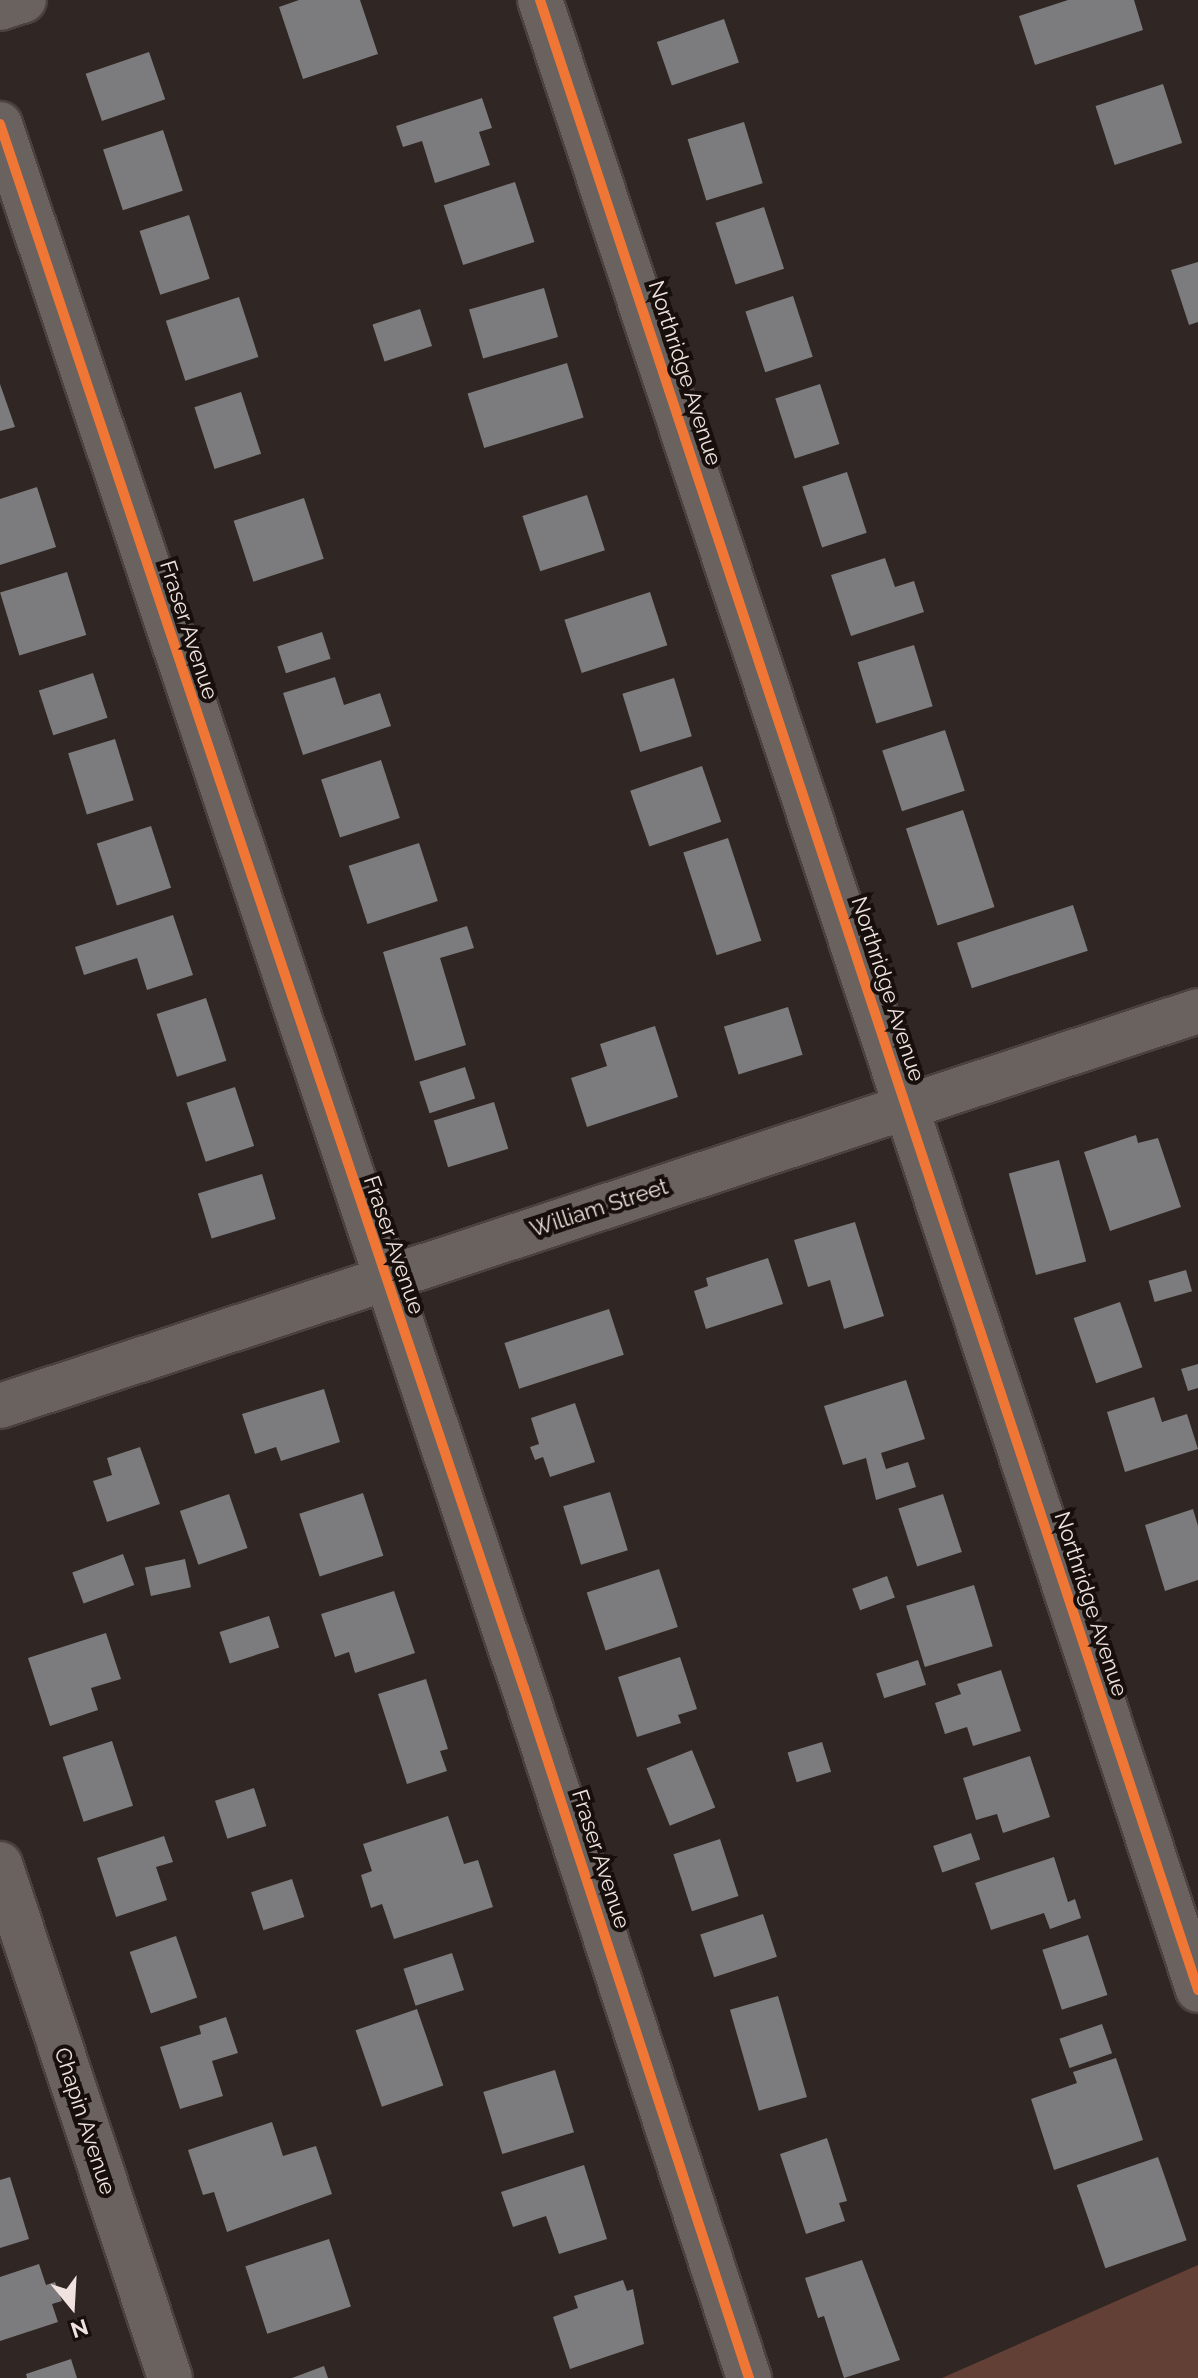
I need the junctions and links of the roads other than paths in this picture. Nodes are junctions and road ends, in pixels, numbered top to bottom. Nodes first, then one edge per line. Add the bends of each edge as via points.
1 (24, 0) edge
2 (540, 0) edge
3 (0, 8) edge
4 (0, 124) edge
5 (1198, 1011) edge
6 (906, 1107) junction
7 (384, 1278) junction
8 (0, 1406) edge
9 (0, 1864) edge
10 (1198, 1990) edge
11 (170, 2378) edge
12 (749, 2378) edge

1 - 3 street
2 - 6 street, Northridge Avenue
4 - 7 street, Fraser Avenue
5 - 6 street, William Street
6 - 7 street, William Street
6 - 10 street, Northridge Avenue
7 - 8 street, William Street
7 - 12 street, Fraser Avenue
9 - 11 street, Chapin Avenue

